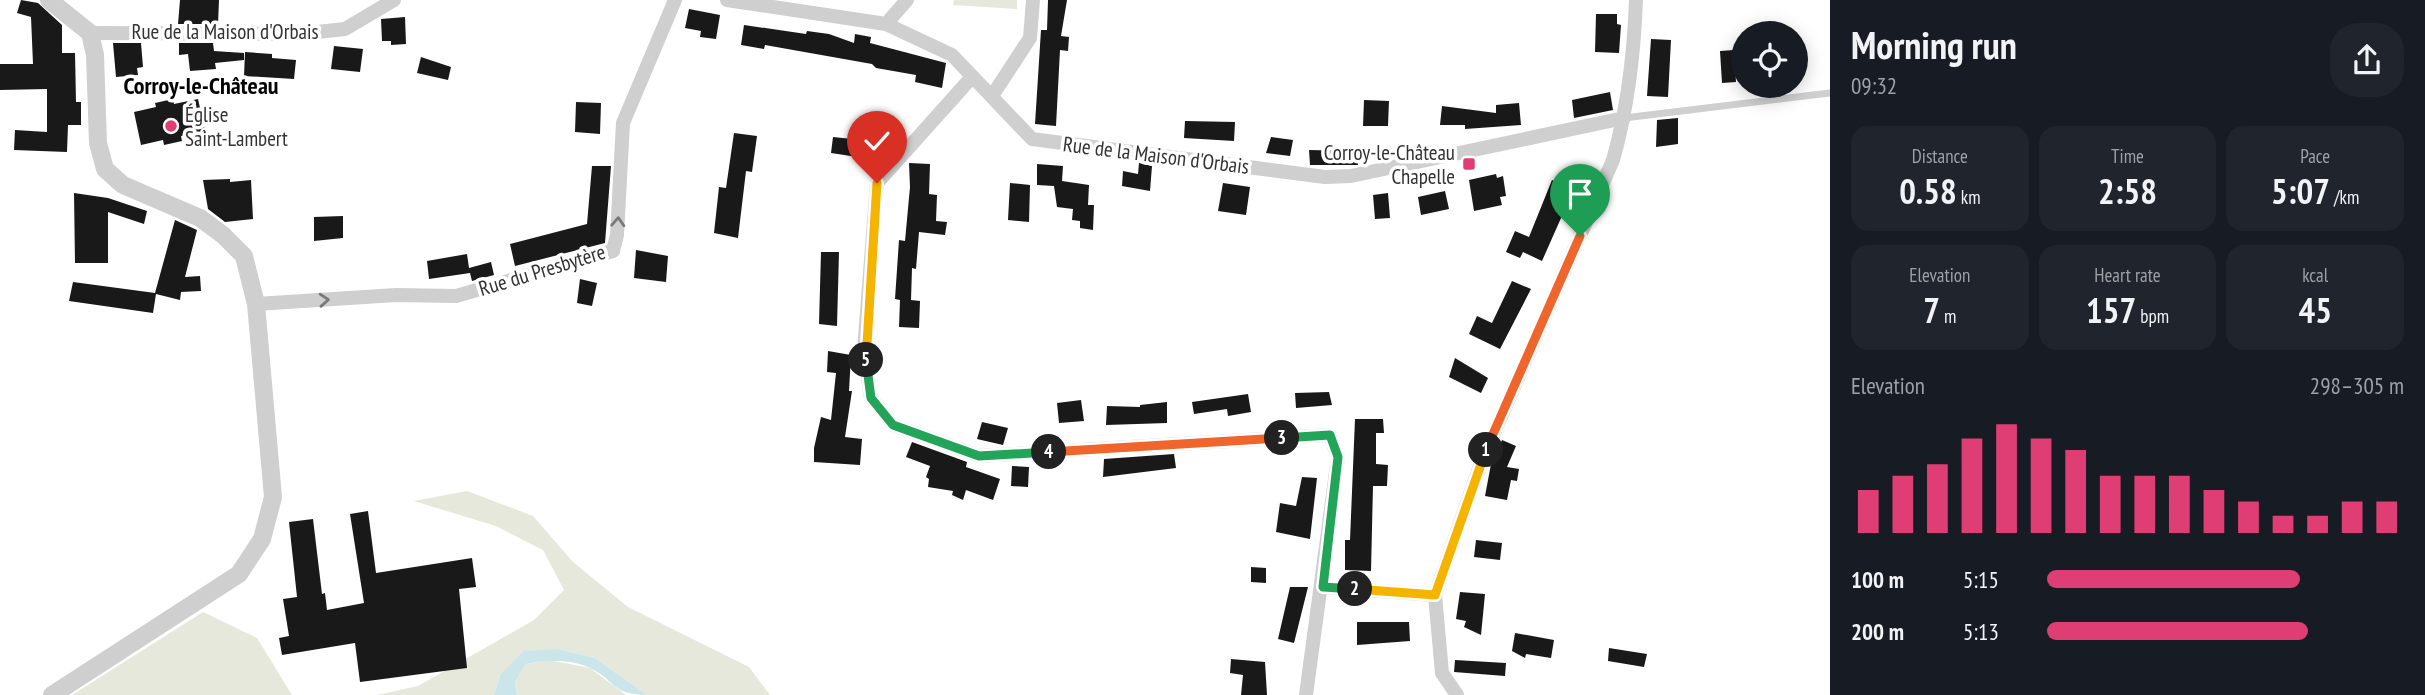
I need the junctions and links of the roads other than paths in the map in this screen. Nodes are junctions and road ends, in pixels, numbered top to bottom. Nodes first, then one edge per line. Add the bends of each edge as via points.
1 (48, 0) edge
2 (394, 0) edge
3 (675, 0) edge
4 (727, 0) edge
5 (907, 0) edge
6 (1033, 0) edge
7 (1636, 0) edge
8 (886, 24) junction
9 (90, 33) junction
10 (972, 77) junction
11 (1830, 93) edge
12 (992, 96) junction
13 (1624, 118) junction
14 (256, 304) junction
15 (1323, 587) junction
16 (1435, 595) junction
17 (52, 695) edge
18 (1306, 695) edge
19 (1457, 695) edge

1 - 9 street
2 - 9 street, Rue de la Maison d'Orbais via 345,29 299,34
14 -> 3 street, Rue du Presbytère via 456,296 613,251 623,124
4 - 8 street, Rue de la Maison d'Orbais
5 - 8 street
6 - 12 street via 1030,38
7 - 13 street
8 - 10 street, Rue de la Maison d'Orbais via 952,55
9 - 14 street via 98,143 106,169 123,185 200,218 223,235 244,256
10 - 12 street, Rue de la Maison d'Orbais
10 - 15 street via 877,183 864,350 871,398 893,425 979,456 1330,435 1338,457
11 - 13 lane
12 - 13 street, Rue de la Maison d'Orbais via 1032,139 1325,177 1351,176
13 - 16 street via 1613,160 1481,463
14 - 17 street via 273,497 262,538 239,574
15 - 16 street
15 - 18 street
16 - 19 street via 1442,673

